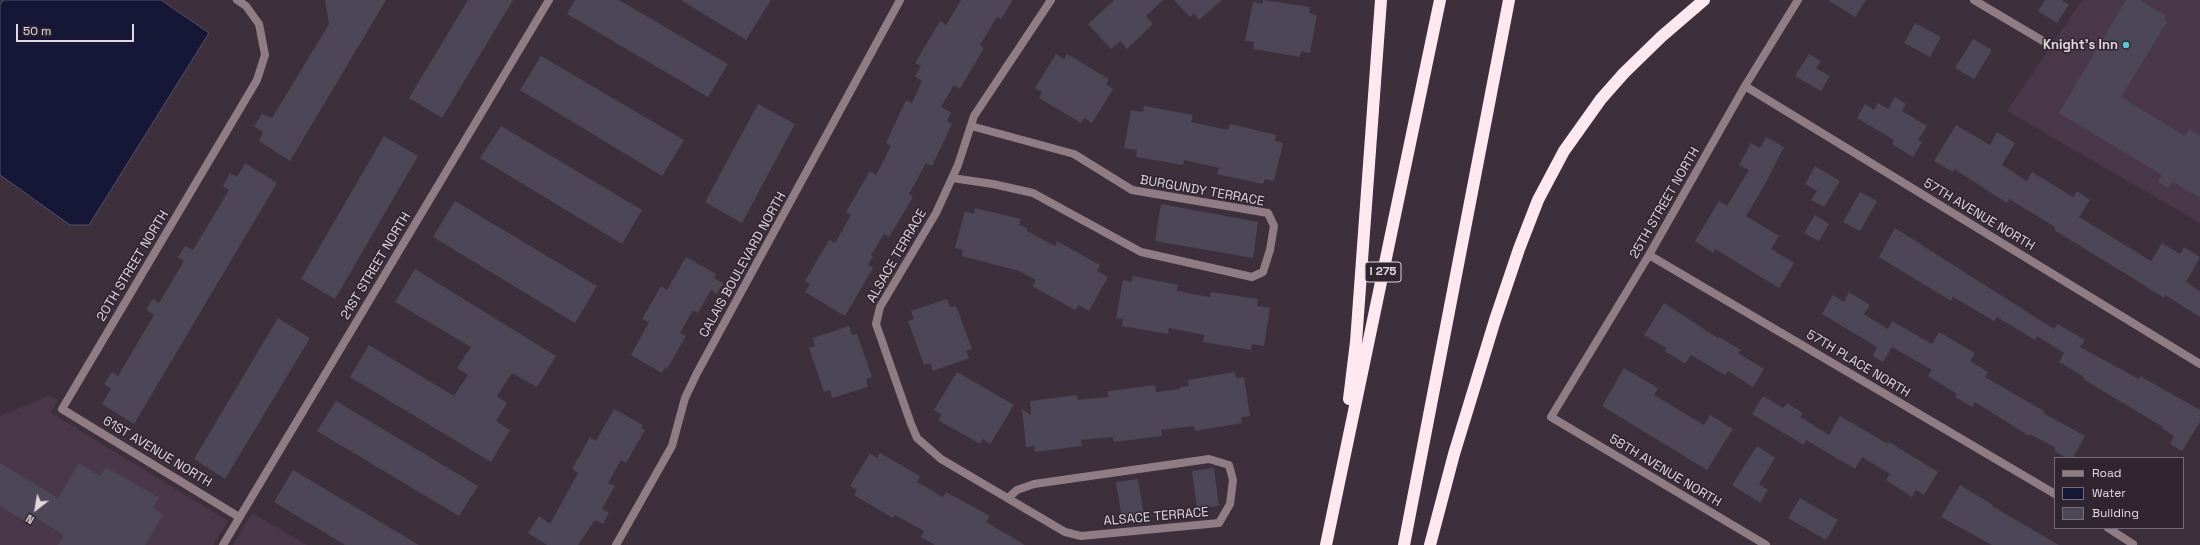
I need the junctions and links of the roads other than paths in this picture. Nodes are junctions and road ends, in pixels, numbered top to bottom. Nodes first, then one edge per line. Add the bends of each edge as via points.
1 (237, 0) edge
2 (549, 0) edge
3 (900, 0) edge
4 (1050, 0) edge
5 (1381, 0) edge
6 (1440, 0) edge
7 (1509, 0) edge
8 (1704, 0) edge
9 (1798, 0) edge
10 (1974, 0) edge
11 (2043, 41) dead end
12 (1745, 86) junction
13 (971, 126) junction
14 (952, 178) junction
15 (1649, 255) junction
16 (2200, 364) edge
17 (62, 408) joint
18 (1551, 417) joint
19 (1341, 471) junction
20 (2054, 493) edge
21 (1008, 498) junction
22 (239, 517) junction
23 (2110, 529) edge
24 (2133, 544) dead end
25 (223, 545) edge
26 (616, 545) edge
27 (1326, 545) edge
28 (1404, 545) edge
29 (1430, 545) edge
30 (1766, 545) edge

1 - 17 street, 20TH STREET NORTH via 246,6 259,24 266,55 257,80
2 - 22 street, 21ST STREET NORTH
3 - 26 street, CALAIS BOULEVARD NORTH via 697,373 685,398 672,446
4 - 13 street, ALSACE TERRACE via 974,116
5 - 19 highway via 1356,342
6 - 19 highway, I 275
7 - 28 highway
8 - 29 highway via 1661,37 1601,99 1564,152 1538,200 1518,249 1495,320 1454,454
9 - 12 street, 25TH STREET NORTH
10 - 11 street
12 - 15 street, 25TH STREET NORTH
12 - 16 street, 57TH AVENUE NORTH
13 - 14 street, ALSACE TERRACE
13 - 14 street, BURGUNDY TERRACE via 1074,154 1132,190 1268,214 1274,226 1263,272 1252,277 1141,252 1033,193
14 - 21 street, ALSACE TERRACE via 936,213 880,307 876,324 916,438 941,459
15 - 18 street, 25TH STREET NORTH
15 - 20 street, 57TH PLACE NORTH
17 - 22 street, 61ST AVENUE NORTH
18 - 30 street, 58TH AVENUE NORTH
19 - 27 highway, I 275
21 - 21 street, ALSACE TERRACE via 1065,532 1081,536 1219,523 1230,504 1233,480 1229,465 1209,459 1034,484 1017,490
22 - 25 street, 21ST STREET NORTH
23 - 24 street

